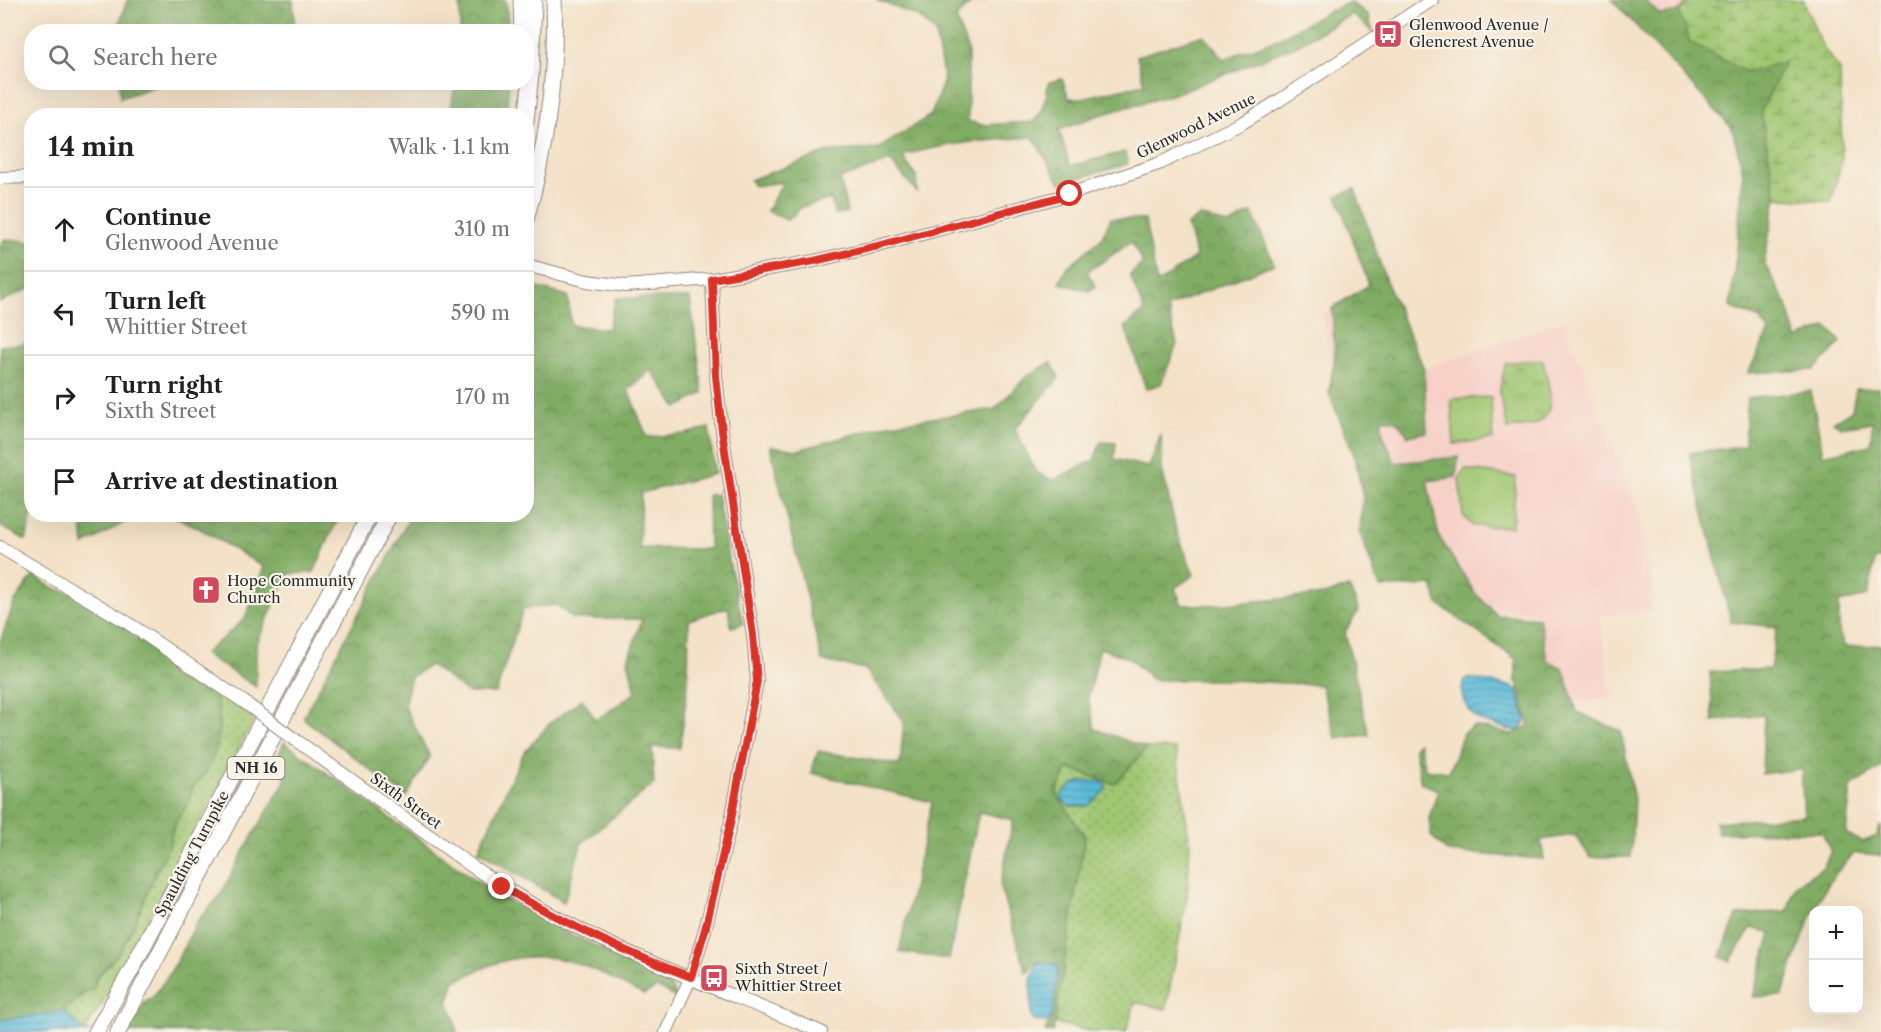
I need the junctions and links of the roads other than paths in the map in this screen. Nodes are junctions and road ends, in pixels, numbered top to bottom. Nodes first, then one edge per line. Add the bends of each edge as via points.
1 (521, 0) edge
2 (534, 0) edge
3 (554, 0) edge
4 (1432, 0) edge
5 (522, 24) edge
6 (533, 24) edge
7 (521, 90) edge
8 (529, 90) edge
9 (520, 108) edge
10 (527, 108) edge
11 (24, 177) edge
12 (0, 178) edge
13 (534, 188) edge
14 (534, 267) edge
15 (712, 279) junction
16 (366, 522) edge
17 (386, 522) edge
18 (0, 547) edge
19 (691, 977) junction
20 (120, 1027) edge
21 (96, 1032) edge
22 (666, 1032) edge
23 (821, 1032) edge

1 - 5 highway
2 - 6 highway
3 - 13 highway via 550,102
4 - 15 street, Glenwood Avenue via 1259,113 1152,167 1070,194 878,246
7 - 9 highway
8 - 10 highway
11 - 12 street
14 - 15 street, Glenwood Avenue via 626,286
15 - 19 street via 722,431 757,681 731,820
16 - 21 highway, Spaulding Turnpike / NH 16
17 - 20 highway, Spaulding Turnpike / NH 16
18 - 19 street, Sixth Street, bridge via 125,621 502,887 580,930
19 - 22 street
19 - 23 street, Sixth Street

